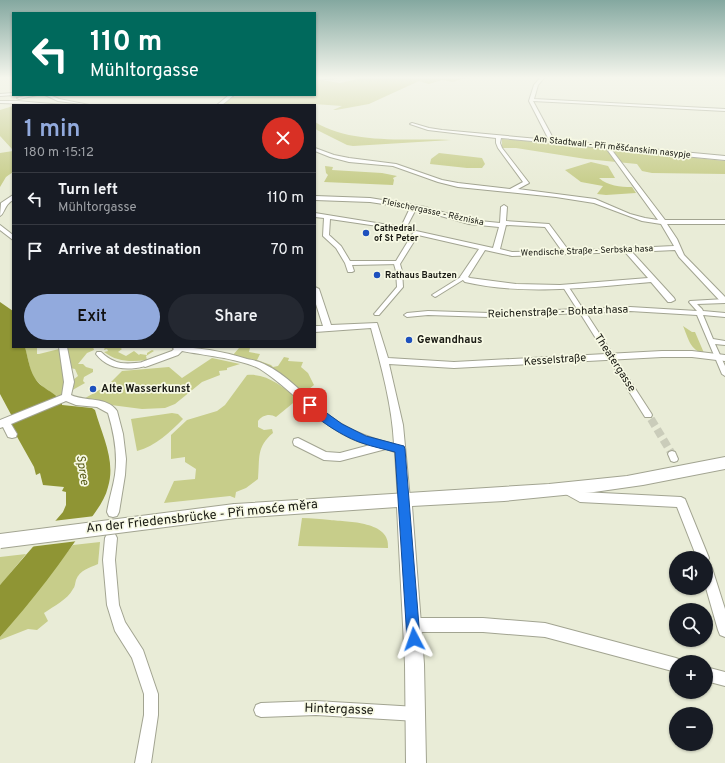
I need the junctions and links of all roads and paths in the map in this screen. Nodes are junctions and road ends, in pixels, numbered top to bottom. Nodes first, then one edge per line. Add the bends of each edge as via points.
1 (537, 114) edge
2 (412, 124) dead end
3 (499, 136) junction
4 (552, 141) junction
5 (607, 146) junction
6 (316, 149) edge
7 (316, 154) edge
8 (332, 156) junction
9 (725, 158) edge
10 (505, 189) junction
11 (512, 190) junction
12 (504, 197) dead end
13 (12, 198) edge
14 (316, 198) edge
15 (414, 207) junction
16 (504, 207) dead end
17 (0, 214) edge
18 (316, 215) edge
19 (327, 217) junction
20 (663, 222) junction
21 (725, 222) edge
22 (503, 224) junction
23 (0, 227) edge
24 (12, 237) edge
25 (483, 248) junction
26 (677, 248) junction
27 (496, 251) junction
28 (627, 251) junction
29 (566, 252) junction
30 (348, 263) junction
31 (397, 264) junction
32 (350, 271) dead end
33 (464, 277) junction
34 (653, 280) junction
35 (566, 287) junction
36 (316, 292) edge
37 (435, 295) dead end
38 (671, 300) dead end
39 (725, 301) edge
40 (581, 311) junction
41 (699, 313) junction
42 (377, 314) dead end
43 (407, 315) dead end
44 (725, 315) edge
45 (316, 329) edge
46 (328, 329) junction
47 (711, 341) junction
48 (725, 343) edge
49 (63, 348) edge
50 (178, 348) edge
51 (99, 354) dead end
52 (611, 356) junction
53 (721, 357) edge
54 (384, 362) junction
55 (145, 364) joint
56 (725, 374) edge
57 (64, 398) junction
58 (650, 417) tunnel mouth
59 (5, 422) edge
60 (12, 434) dead end
61 (298, 442) dead end
62 (385, 446) junction
63 (400, 449) junction
64 (725, 463) edge
65 (566, 489) junction
66 (404, 499) junction
67 (113, 512) dead end
68 (111, 538) dead end
69 (0, 541) edge
70 (700, 551) edge
71 (713, 591) edge
72 (412, 625) junction
73 (725, 630) edge
74 (669, 663) edge
75 (713, 676) edge
76 (725, 679) edge
77 (261, 710) dead end
78 (417, 714) junction
79 (143, 763) edge
80 (416, 763) edge

1 - 4 street
2 - 3 street, Am Stadtwall - Při měšćanskim nasypje via 435,130
3 - 4 street, Am Stadtwall - Při měšćanskim nasypje
3 - 11 street via 498,144 503,153 526,183
4 - 5 street, Am Stadtwall - Při měšćanskim nasypje
5 - 9 street, Am Stadtwall - Při měšćanskim nasypje
5 - 20 street
6 - 8 street
7 - 8 street
8 - 10 street via 394,165 458,185
10 - 11 street
10 - 12 street
11 - 20 street via 595,201 638,218
13 - 17 street via 4,203
14 - 15 street, Fleischergasse - Rězniska via 360,199
15 - 19 street via 403,229
15 - 22 street, Fleischergasse - Rězniska via 469,222
16 - 22 street
18 - 19 street
19 - 30 street via 326,236 339,247
20 - 21 street
20 - 26 street
22 - 27 street
22 - 29 street, Fleischergasse - Rězniska via 547,225
23 - 24 street
25 - 27 street, Wendische Straße - Serbska hasa
25 - 31 street, Wendische Straße - Serbska hasa via 416,233
25 - 33 street
26 - 28 street, Wendische Straße - Serbska hasa
26 - 39 street
27 - 29 street, Wendische Straße - Serbska hasa via 527,255
28 - 29 street, Wendische Straße - Serbska hasa
28 - 34 street
30 - 31 street
30 - 32 street
31 - 42 street via 400,287
33 - 35 street via 468,280 516,286
33 - 37 street
34 - 35 street
34 - 38 street
35 - 40 street, Theatergasse
36 - 46 street
39 - 41 street via 692,302 700,310
40 - 41 street, Reichenstraße - Bohata hasa via 662,310
40 - 43 street, Reichenstraße - Bohata hasa
40 - 52 street, Theatergasse
41 - 44 street, Reichenstraße - Bohata hasa
41 - 47 street
45 - 46 street
46 - 54 street via 374,325
47 - 48 street
47 - 53 street
49 - 57 street via 69,382
50 - 55 street via 175,353
50 - 62 street via 231,357 260,366 283,381 339,427 364,440
51 - 55 street via 104,360 120,366
52 - 53 street, Kesselstraße via 684,354
52 - 54 street, Kesselstraße via 454,365
52 - 58 street, Theatergasse
53 - 56 street
54 - 63 street via 398,426
57 - 59 street
57 - 67 street via 99,404 112,411 121,457
59 - 60 street
61 - 62 street via 324,456 340,457
62 - 63 street
63 - 66 street
64 - 65 main road, An der Friedensbrücke - Při mosće měra via 675,465 624,483
65 - 66 main road, An der Friedensbrücke - Při mosće měra
65 - 70 street via 580,497 681,502
66 - 69 main road, An der Friedensbrücke - Při mosće měra, bridge via 235,511
66 - 72 main road
68 - 79 street via 108,560 113,605 120,626 138,655 151,694 151,715
71 - 73 street
72 - 74 street via 482,625 541,629
72 - 78 main road
75 - 76 street
77 - 78 street, Hintergasse via 316,708
78 - 80 main road

